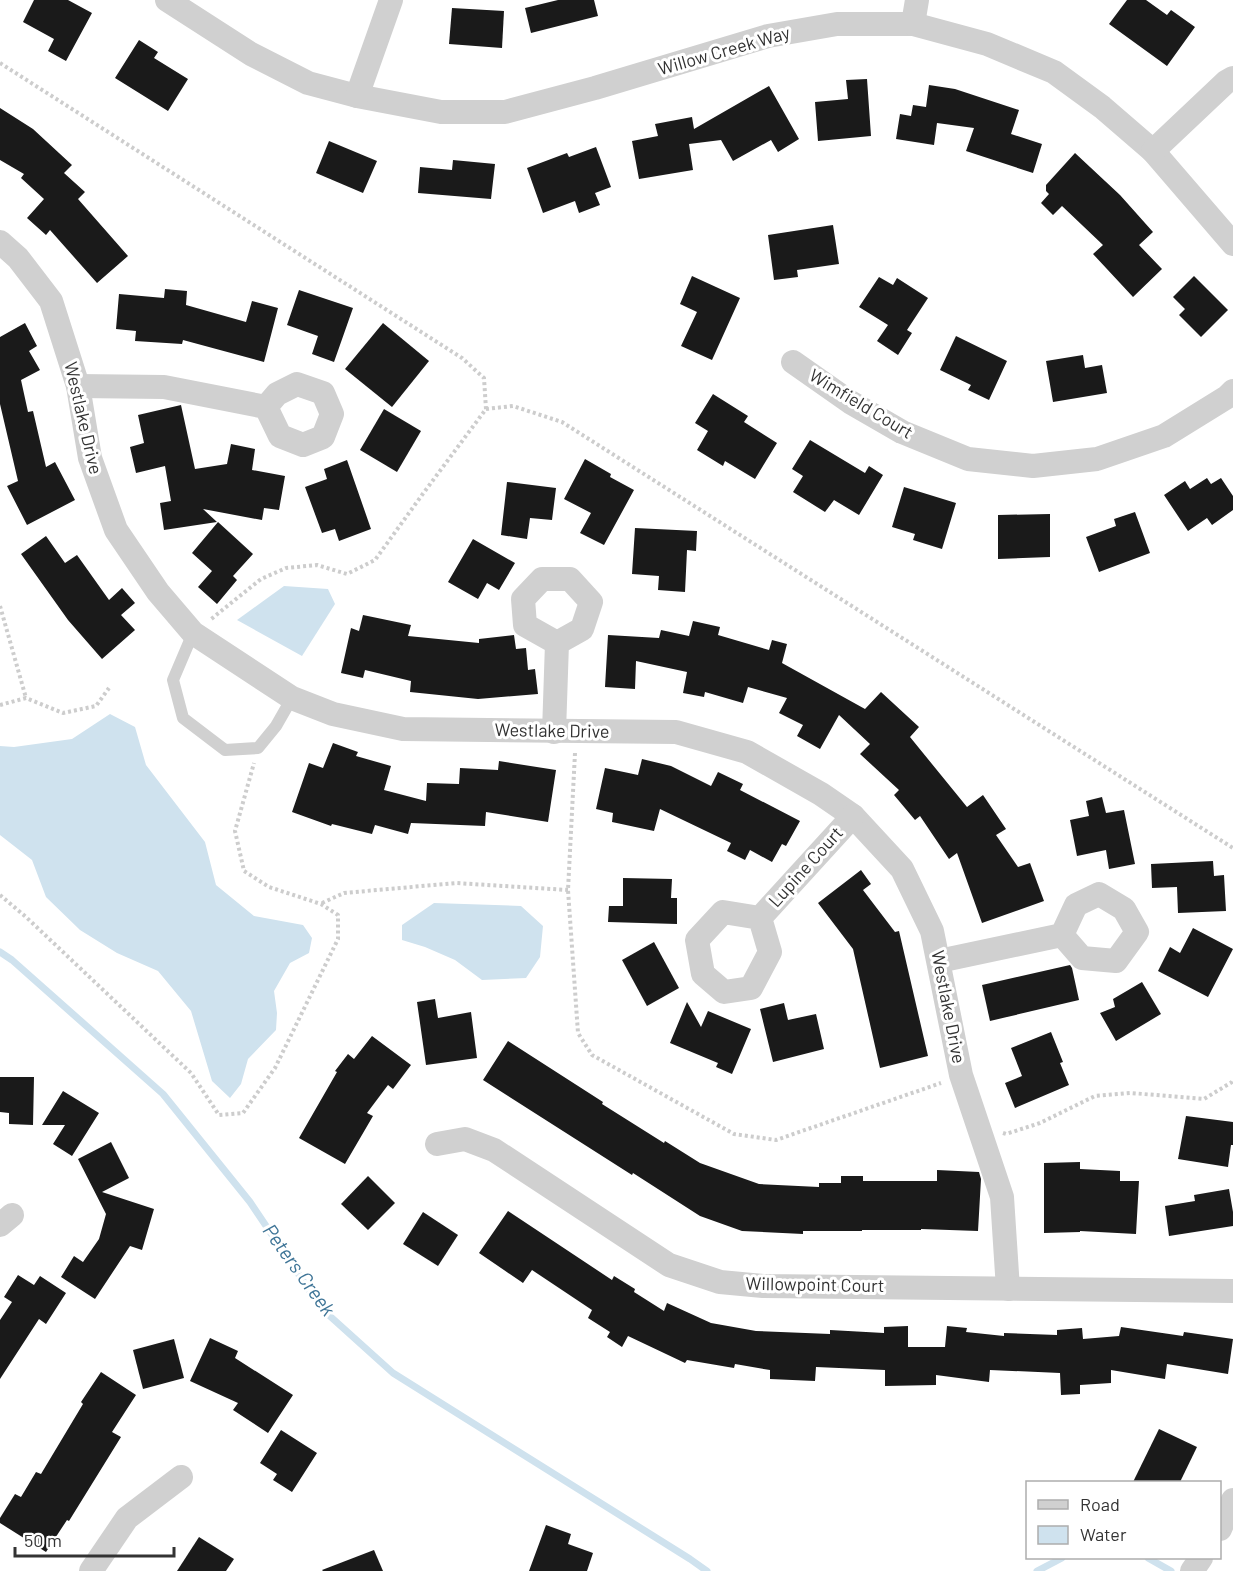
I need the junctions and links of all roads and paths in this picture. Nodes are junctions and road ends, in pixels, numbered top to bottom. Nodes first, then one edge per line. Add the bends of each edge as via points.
1 (167, 0) edge
2 (391, 0) edge
3 (917, 0) edge
4 (913, 24) junction
5 (0, 63) edge
6 (1233, 78) edge
7 (357, 96) junction
8 (1152, 151) junction
9 (0, 242) edge
10 (1233, 244) edge
11 (793, 362) dead end
12 (78, 386) junction
13 (1233, 391) edge
14 (266, 407) dead end
15 (486, 409) junction
16 (0, 606) edge
17 (193, 633) junction
18 (557, 643) dead end
19 (110, 688) dead end
20 (26, 698) junction
21 (292, 698) junction
22 (0, 705) edge
23 (565, 732) junction
24 (258, 748) junction
25 (853, 816) junction
26 (1233, 848) edge
27 (568, 890) junction
28 (0, 895) edge
29 (321, 904) junction
30 (760, 918) dead end
31 (1062, 935) dead end
32 (939, 961) junction
33 (961, 1075) junction
34 (1233, 1080) edge
35 (979, 1129) junction
36 (437, 1144) dead end
37 (1008, 1289) junction
38 (1233, 1291) edge
39 (181, 1477) dead end
40 (1233, 1500) edge
41 (1221, 1527) edge
42 (91, 1571) edge

1 - 7 street, Willow Creek Way via 251,54 308,83
2 - 7 street
3 - 4 street
4 - 7 street, Willow Creek Way via 837,24 768,36 505,112 441,112
4 - 8 street, Willow Creek Way via 987,44 1054,72
5 - 15 path via 462,358 484,378
6 - 8 street
8 - 10 street, Willow Creek Way
9 - 12 street, Westlake Drive via 18,258 51,301
11 - 13 street, Wimfield Court via 902,432 968,459 1033,466 1097,459 1164,436
12 - 14 street via 164,387
12 - 17 street, Westlake Drive via 90,458 116,530
15 - 17 path via 375,561 347,573 317,565 286,568 261,579
15 - 26 path via 513,406 562,422
16 - 20 path
17 - 21 street, Westlake Drive
17 - 24 lane via 173,680 183,718 225,750
18 - 23 street
19 - 20 path via 96,706 63,713
20 - 22 path
21 - 23 street, Westlake Drive via 333,714 403,729
21 - 24 lane
23 - 25 street, Westlake Drive via 676,732 747,752
23 - 27 path
24 - 29 path via 235,831 244,871 269,887
25 - 30 street, Lupine Court
25 - 32 street, Westlake Drive via 902,869 932,931
27 - 29 path via 456,883 344,893
27 - 33 path via 578,1033 592,1054 734,1134 776,1140
28 - 29 path via 191,1073 219,1115 243,1113 275,1068 338,939 338,915
31 - 32 street
32 - 33 street, Westlake Drive
33 - 35 street, Westlake Drive
34 - 35 path via 1204,1098 1095,1095 1040,1123 1006,1134
35 - 37 street, Westlake Drive via 1002,1197
36 - 37 street, Willowpoint Court via 465,1139 494,1150 669,1265 720,1282
37 - 38 street, Willowpoint Court
39 - 42 street via 127,1518
40 - 41 street

